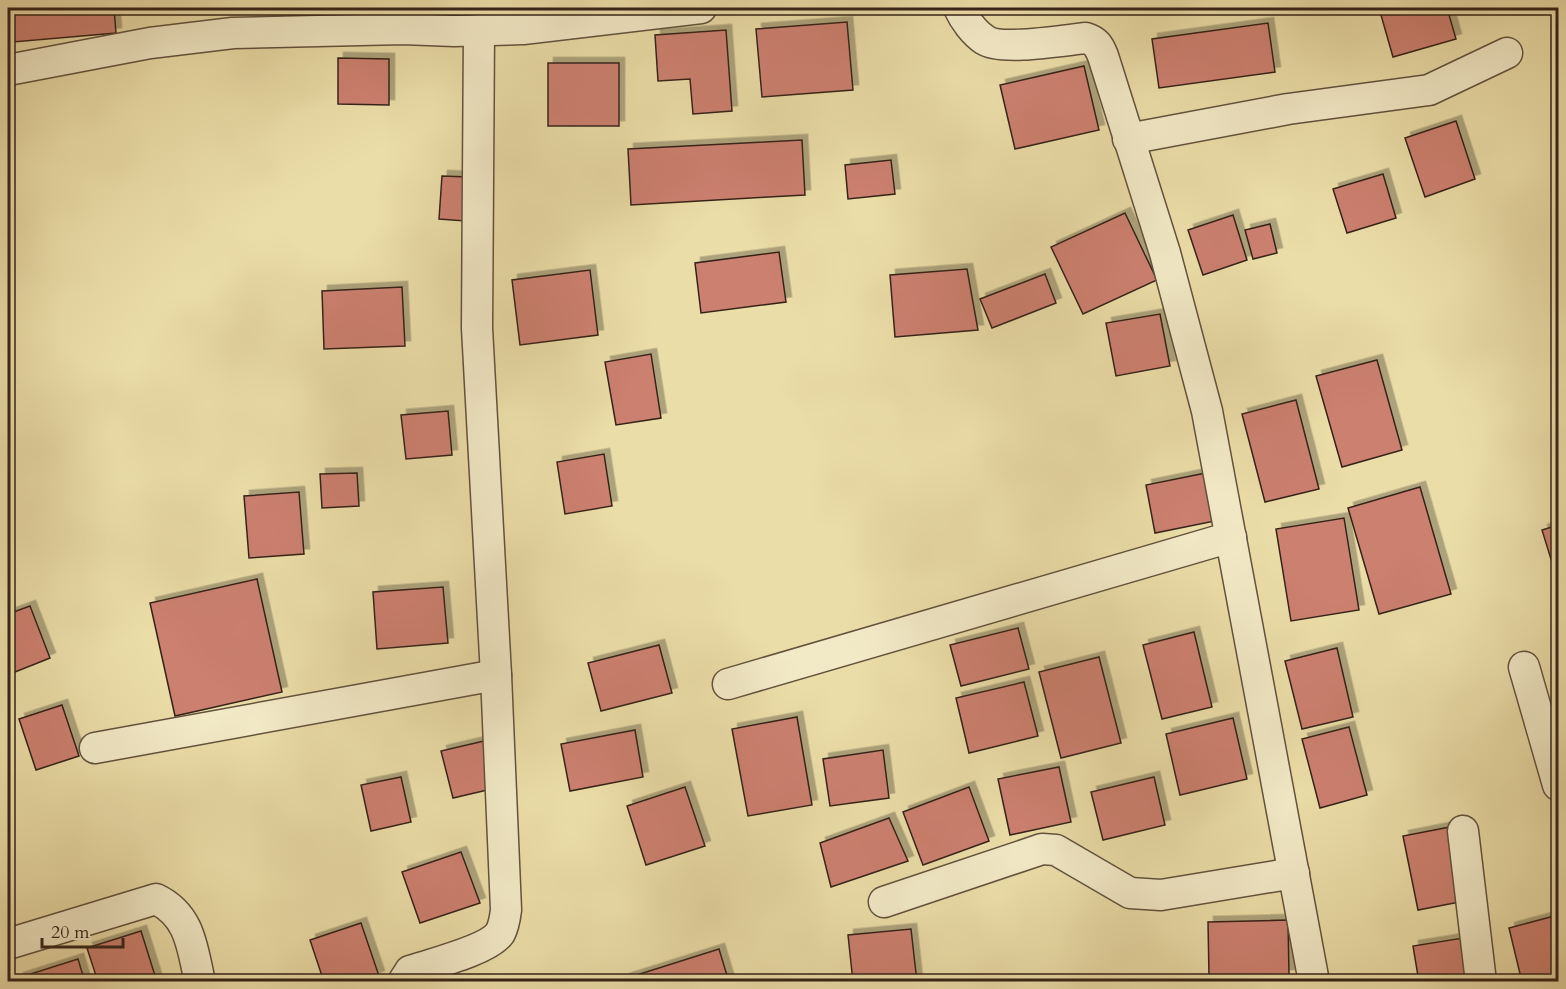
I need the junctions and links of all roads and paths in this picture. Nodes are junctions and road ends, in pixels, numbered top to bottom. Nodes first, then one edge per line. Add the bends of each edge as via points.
1 (701, 8) edge
2 (959, 8) edge
3 (479, 30) junction
4 (1507, 53) dead end
5 (8, 70) edge
6 (1128, 140) junction
7 (1231, 537) junction
8 (1524, 667) dead end
9 (496, 675) junction
10 (728, 684) dead end
11 (94, 748) dead end
12 (1558, 785) edge
13 (1463, 831) dead end
14 (1294, 873) junction
15 (885, 902) dead end
16 (8, 944) edge
17 (200, 981) edge
18 (403, 981) edge
19 (1314, 981) edge
20 (1480, 981) edge

1 - 3 street via 523,29
2 - 6 street via 985,41 1000,45 1093,40 1102,56
3 - 5 street via 233,33 150,43
3 - 9 street via 477,328
4 - 6 street via 1429,90 1288,109
6 - 7 street via 1165,253 1207,411
7 - 10 street
7 - 14 street
8 - 12 street
9 - 11 street
9 - 18 street via 504,924 499,935 486,946 410,970
13 - 20 street
14 - 15 street via 1161,895 1142,894 1130,892 1056,850 1042,849
14 - 19 street
16 - 17 street via 156,899 169,905 186,927

